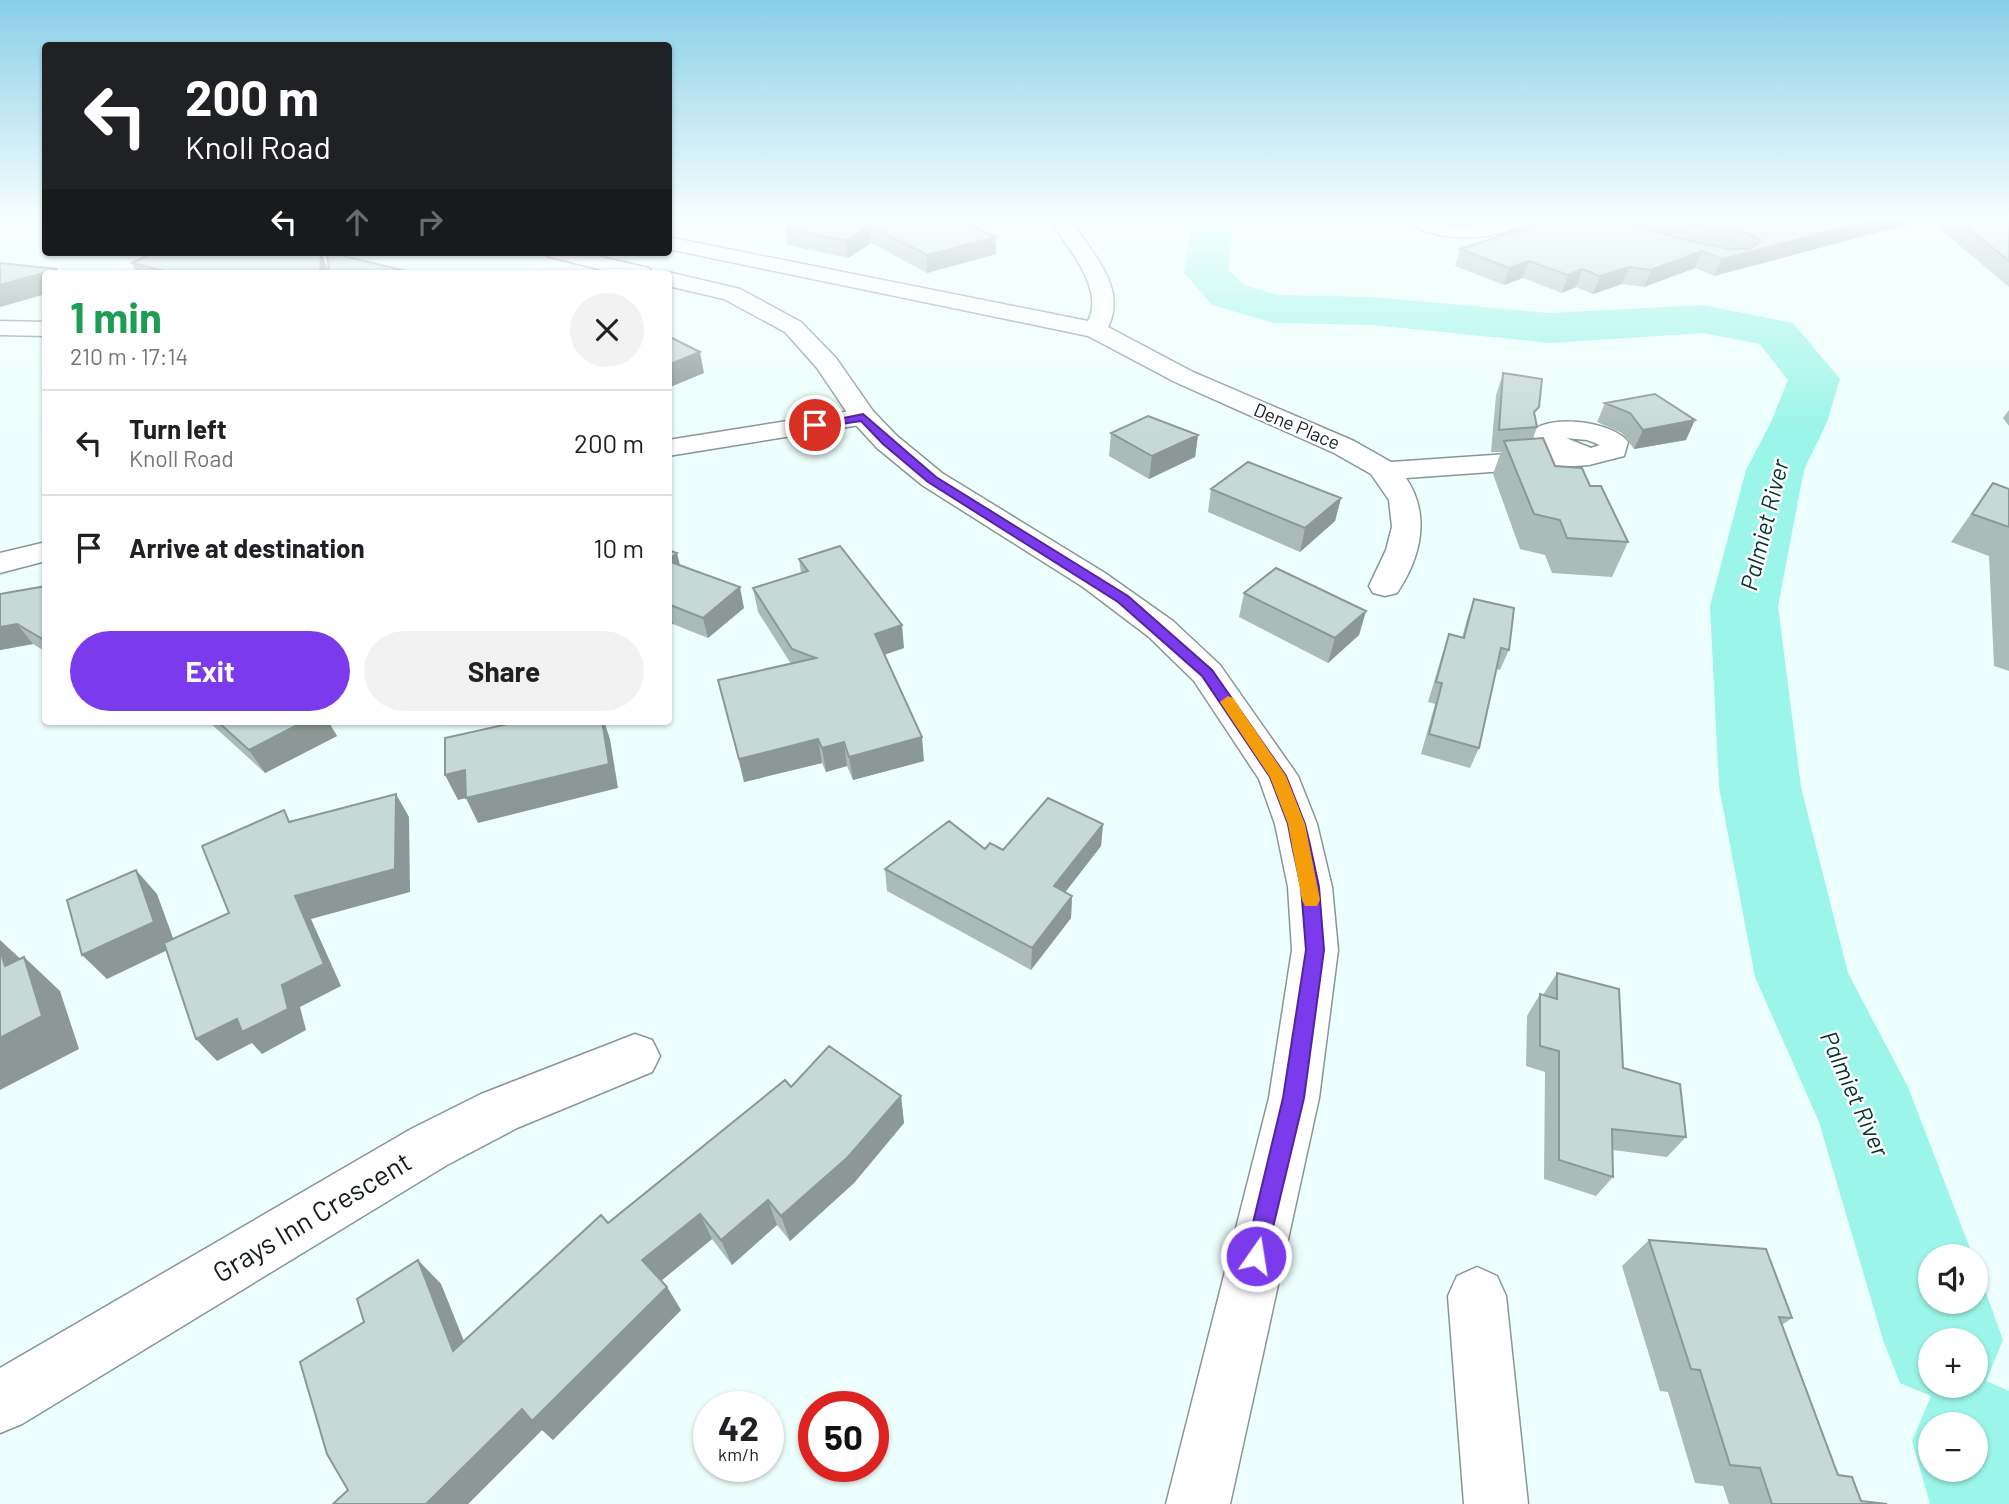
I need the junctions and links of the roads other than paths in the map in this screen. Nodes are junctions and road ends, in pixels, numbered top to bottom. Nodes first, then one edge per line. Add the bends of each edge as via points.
1 (713, 290) edge
2 (900, 290) edge
3 (1102, 290) edge
4 (0, 328) edge
5 (42, 329) edge
6 (1095, 330) junction
7 (863, 417) junction
8 (672, 447) edge
9 (1589, 457) dead end
10 (1384, 471) junction
11 (42, 552) edge
12 (0, 563) edge
13 (1385, 586) dead end
14 (635, 1056) dead end
15 (1476, 1296) dead end
16 (0, 1402) edge
17 (1198, 1504) edge
18 (1496, 1504) edge

1 - 7 street via 777,315 811,344
2 - 6 street, Dene Place
3 - 6 street via 1105,311
4 - 5 street
6 - 10 street, Dene Place via 1204,386 1359,454
7 - 8 street
7 - 17 street via 932,479 1094,580 1161,629 1207,673 1251,733 1278,776 1296,824 1310,887 1315,950 1294,1098
9 - 10 street
10 - 13 street, Dene Place via 1404,500 1407,527
11 - 12 street
14 - 16 street, Grays Inn Crescent via 499,1111 429,1147
15 - 18 street

